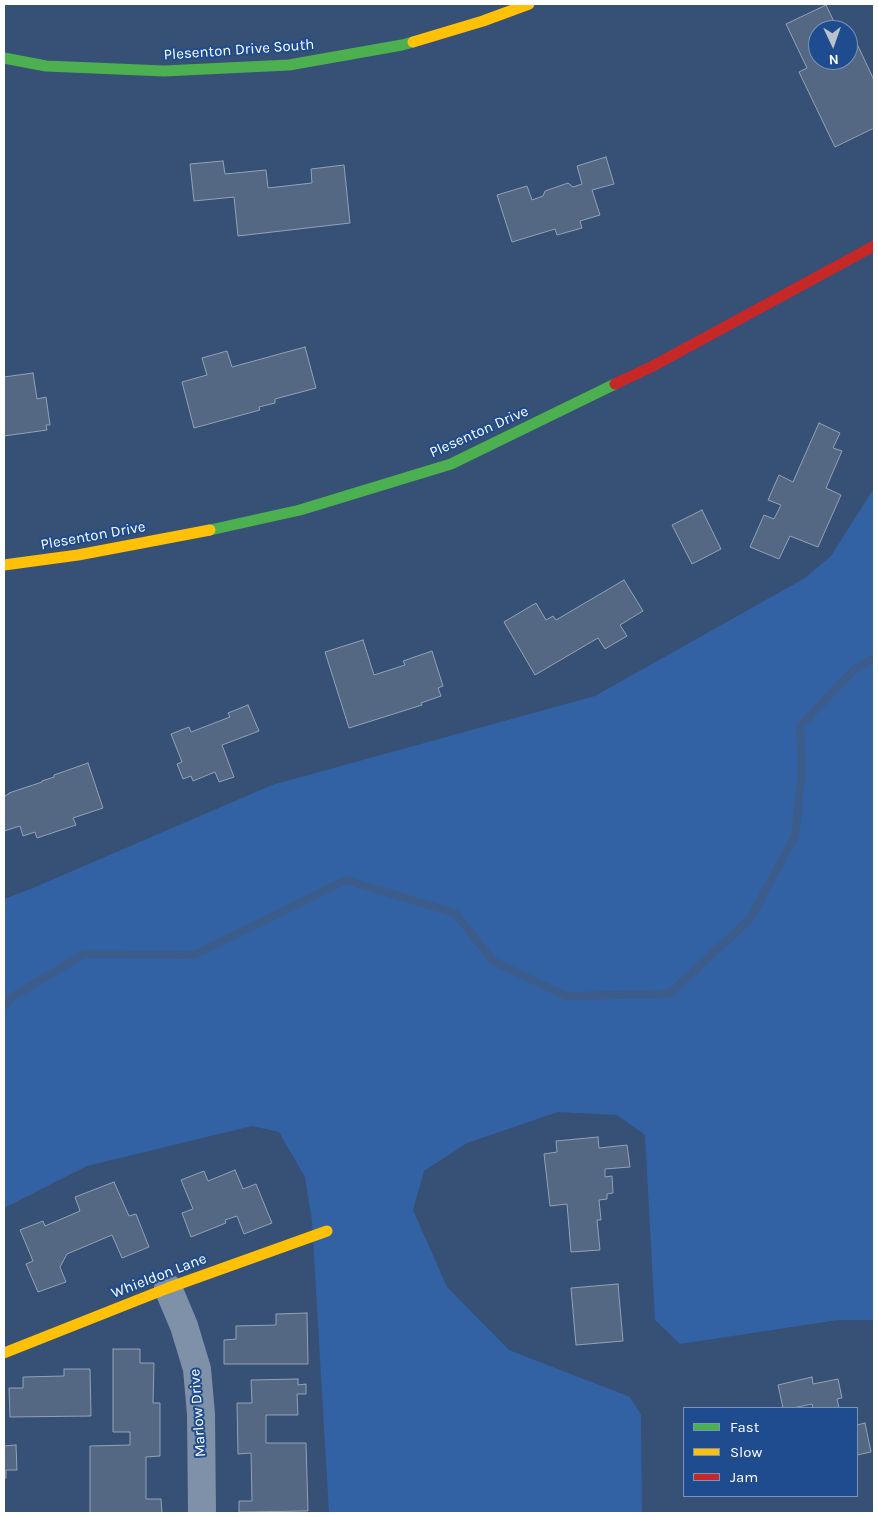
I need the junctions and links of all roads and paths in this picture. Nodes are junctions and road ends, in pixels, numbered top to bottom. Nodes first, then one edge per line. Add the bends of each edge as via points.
1 (529, 4) edge
2 (4, 58) edge
3 (874, 246) edge
4 (4, 565) edge
5 (327, 1231) dead end
6 (168, 1288) junction
7 (4, 1353) edge
8 (202, 1513) edge

1 - 2 street, Plesenton Drive South via 402,45 290,64 164,72 46,66
3 - 4 street, Plesenton Drive via 653,366 451,464 300,510 105,550
5 - 6 street, Whieldon Lane
6 - 7 street, Whieldon Lane
6 - 8 street, Marlow Drive via 197,1369

